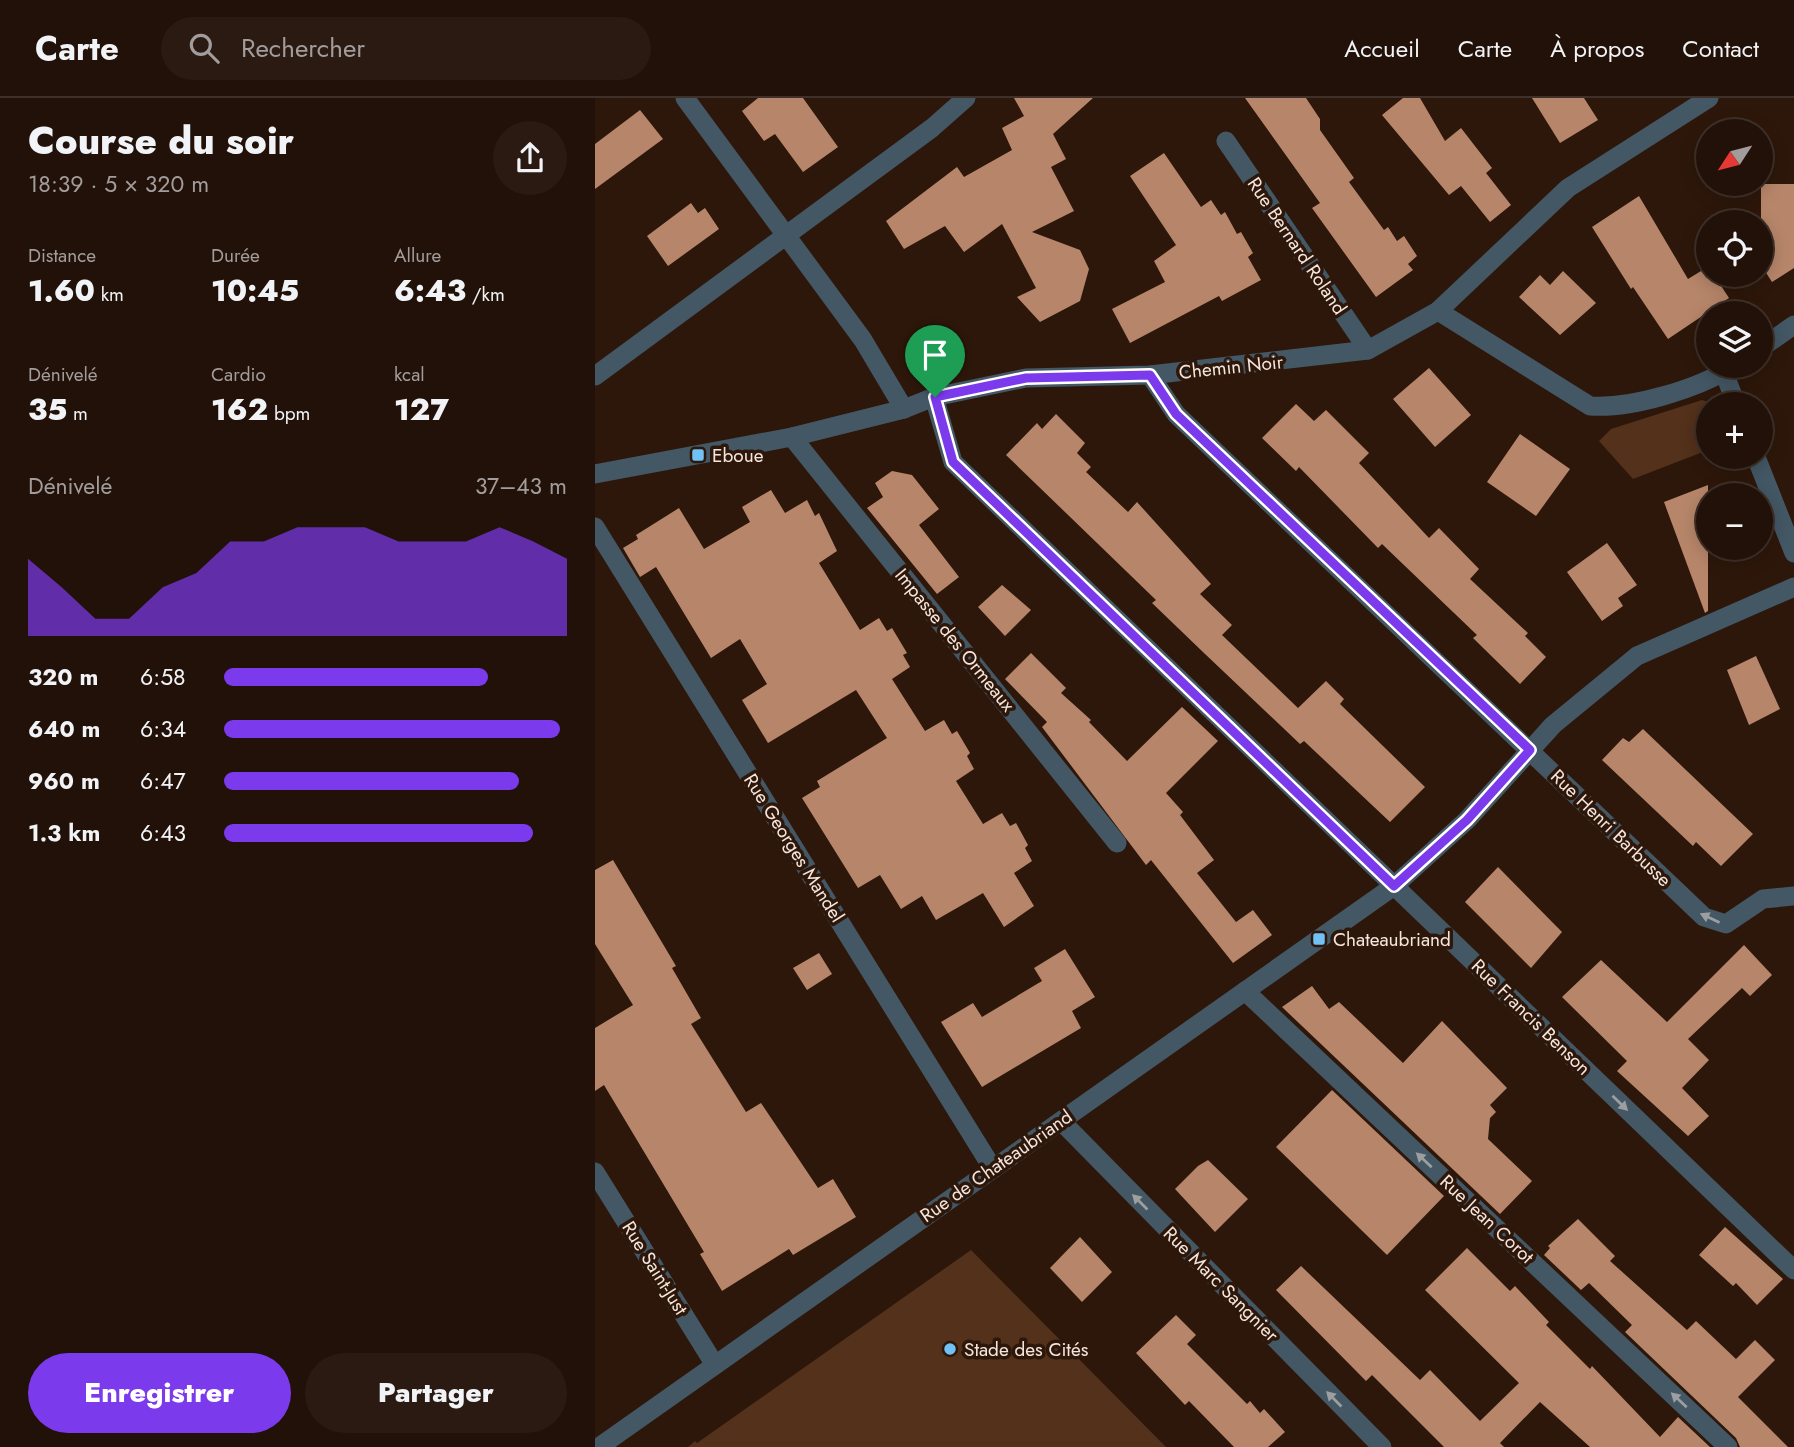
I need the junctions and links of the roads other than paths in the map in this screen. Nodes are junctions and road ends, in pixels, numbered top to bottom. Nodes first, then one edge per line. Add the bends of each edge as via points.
1 (685, 98) edge
2 (966, 98) edge
3 (1709, 98) edge
4 (1681, 104) edge
5 (1226, 141) dead end
6 (787, 235) junction
7 (1438, 311) junction
8 (1794, 325) edge
9 (1773, 340) edge
10 (1368, 350) junction
11 (1150, 375) junction
12 (595, 376) edge
13 (1703, 378) edge
14 (935, 397) junction
15 (904, 408) junction
16 (792, 437) junction
17 (1761, 469) edge
18 (595, 474) edge
19 (595, 527) edge
20 (1794, 553) edge
21 (1792, 595) edge
22 (1530, 750) junction
23 (1117, 843) dead end
24 (1394, 886) junction
25 (1794, 896) edge
26 (1245, 991) junction
27 (1061, 1121) junction
28 (993, 1169) junction
29 (595, 1172) edge
30 (1794, 1270) edge
31 (715, 1365) junction
32 (599, 1447) edge
33 (1383, 1447) edge
34 (1728, 1447) edge

1 - 6 street
2 - 6 street
3 - 4 street, Chemin Noir
4 - 7 street, Chemin Noir via 1568,188
5 - 10 street, Rue Bernard Roland
6 - 12 street
6 - 15 street via 863,341
7 - 10 street, Chemin Noir
7 - 13 street via 1590,406 1615,408
8 - 9 street
10 - 11 street, Chemin Noir
11 - 14 street, Chemin Noir via 1026,378
11 - 22 street, Rue Henri Barbusse via 1176,414
14 - 15 street, Chemin Noir
14 - 24 street, Rue Francis Benson via 953,462
15 - 16 street, Chemin Noir
16 - 18 street, Chemin Noir
16 - 23 street, Impasse des Ormeaux
17 - 20 street
19 - 28 street, Rue Georges Mandel
21 - 22 street, Rue de Chateaubriand via 1637,656 1553,725
22 - 24 street, Rue de Chateaubriand via 1467,820
25 -> 22 street, Rue Henri Barbusse via 1763,899 1726,924 1704,917
24 - 26 street, Rue de Chateaubriand
24 -> 30 street, Rue Francis Benson
26 - 27 street, Rue de Chateaubriand
34 -> 26 street, Rue Jean Corot
27 - 28 street, Rue de Chateaubriand
33 -> 27 street, Rue Marc Sangnier
28 - 31 street, Rue de Chateaubriand
29 - 31 street, Rue Saint-Just
31 - 32 street, Rue de Chateaubriand

